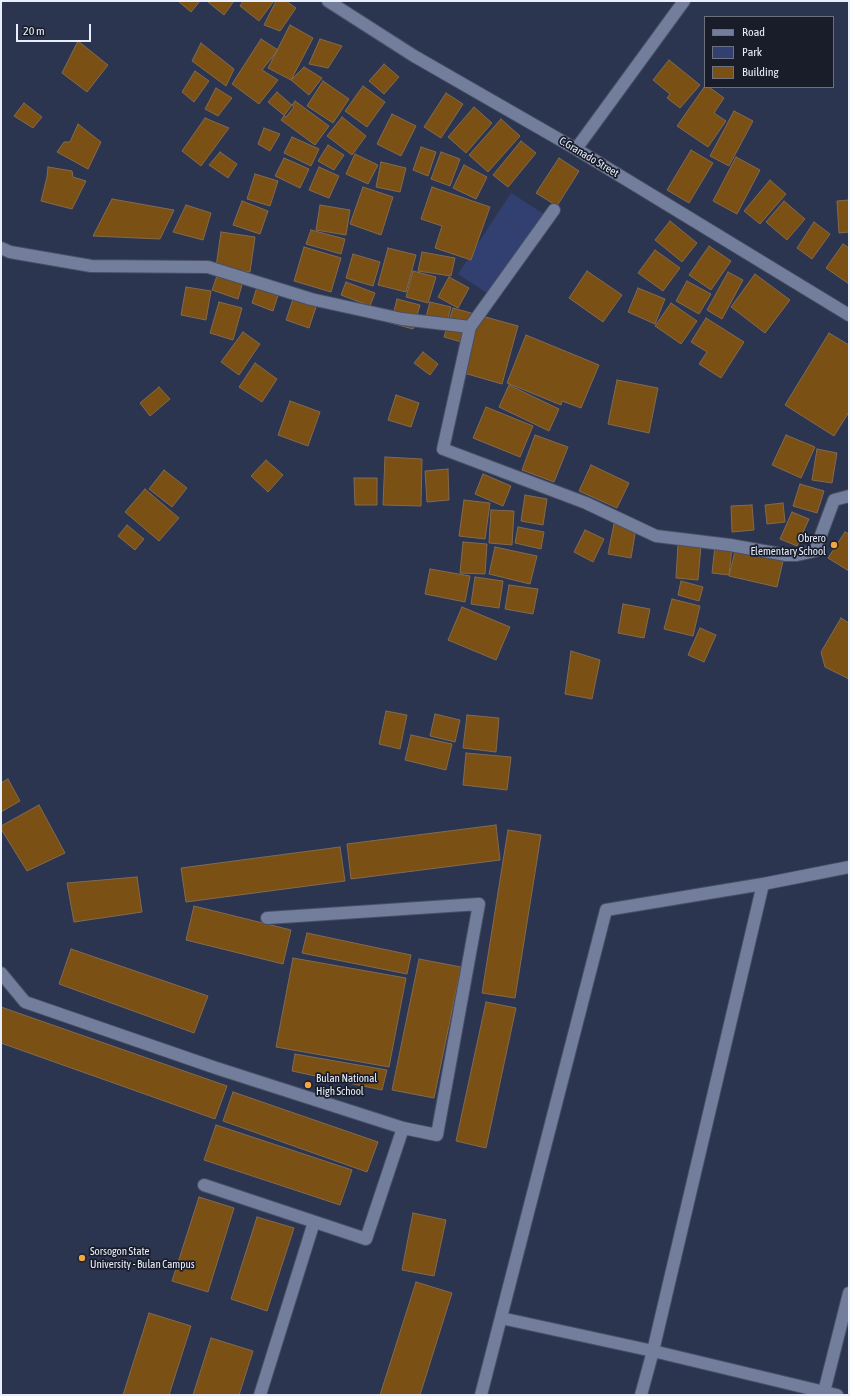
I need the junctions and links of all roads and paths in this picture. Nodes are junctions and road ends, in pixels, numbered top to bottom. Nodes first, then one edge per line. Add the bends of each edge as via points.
1 (328, 1) edge
2 (684, 1) edge
3 (576, 149) junction
4 (554, 210) dead end
5 (1, 248) edge
6 (849, 315) edge
7 (470, 327) junction
8 (849, 496) edge
9 (849, 867) edge
10 (764, 884) junction
11 (267, 918) dead end
12 (1, 973) edge
13 (403, 1128) junction
14 (204, 1185) dead end
15 (314, 1222) junction
16 (849, 1293) edge
17 (501, 1318) junction
18 (653, 1351) junction
19 (824, 1392) junction
20 (260, 1395) edge
21 (481, 1395) edge
22 (640, 1395) edge
23 (837, 1395) edge

1 - 3 street, C.Granado Street via 414,56
2 - 3 street
3 - 6 street, C.Granado Street
4 - 7 street
5 - 7 street via 10,252 91,266 208,267 311,299 402,319
7 - 8 street via 443,449 586,503 656,536 786,555 815,551 834,500
9 - 10 street
10 - 17 street via 606,910
10 - 18 street
11 - 13 street via 478,904 437,1135
12 - 13 street via 25,1002 216,1068
13 - 15 street via 366,1239
14 - 15 street
15 - 20 street
16 - 19 street
17 - 18 street
17 - 21 street
18 - 19 street
18 - 22 street
19 - 23 street

